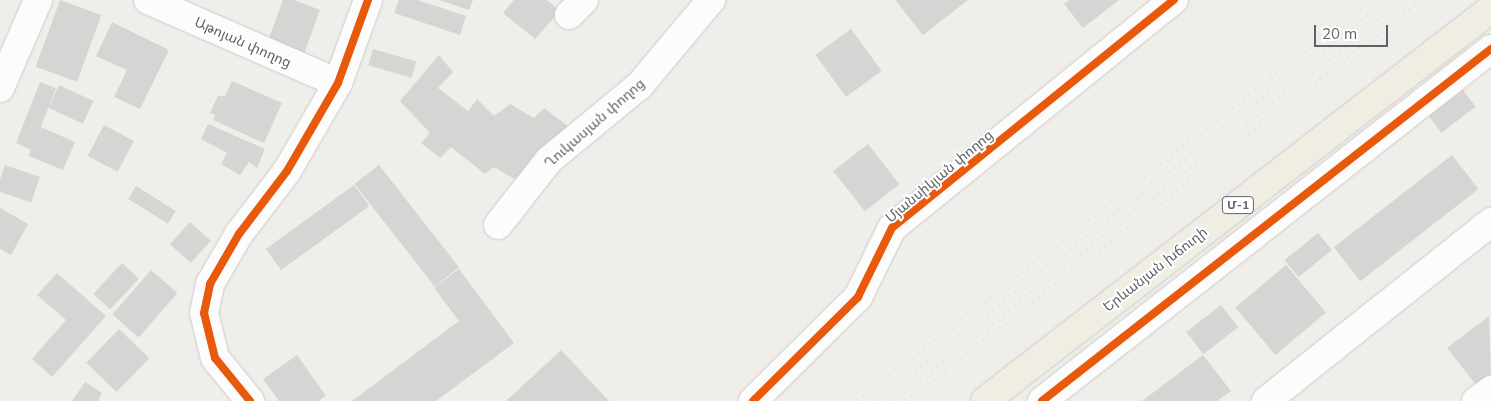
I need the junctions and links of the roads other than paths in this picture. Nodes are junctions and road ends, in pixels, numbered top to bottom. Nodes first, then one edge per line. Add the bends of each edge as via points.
1 (38, 0) edge
2 (148, 0) edge
3 (368, 0) edge
4 (712, 0) edge
5 (1174, 0) edge
6 (1491, 9) edge
7 (1491, 49) edge
8 (338, 83) junction
9 (0, 88) edge
10 (1491, 222) edge
11 (498, 225) dead end
12 (1491, 390) edge
13 (250, 401) edge
14 (753, 401) edge
15 (985, 401) edge
16 (1042, 401) edge
17 (1266, 401) edge
18 (1476, 401) edge

1 - 9 street
2 - 8 street, Աթոյան փողոց
3 - 8 street
4 - 11 street, Ղուկասյան փողոց via 640,85 549,160
5 - 14 street, Մյանսիկյան փողոց via 892,228 858,297
6 - 15 highway, Երևանյան խճուղի / Մ-1
7 - 16 street
8 - 13 street via 287,171 240,234 210,284 204,313 215,358
10 - 17 street
12 - 18 street

